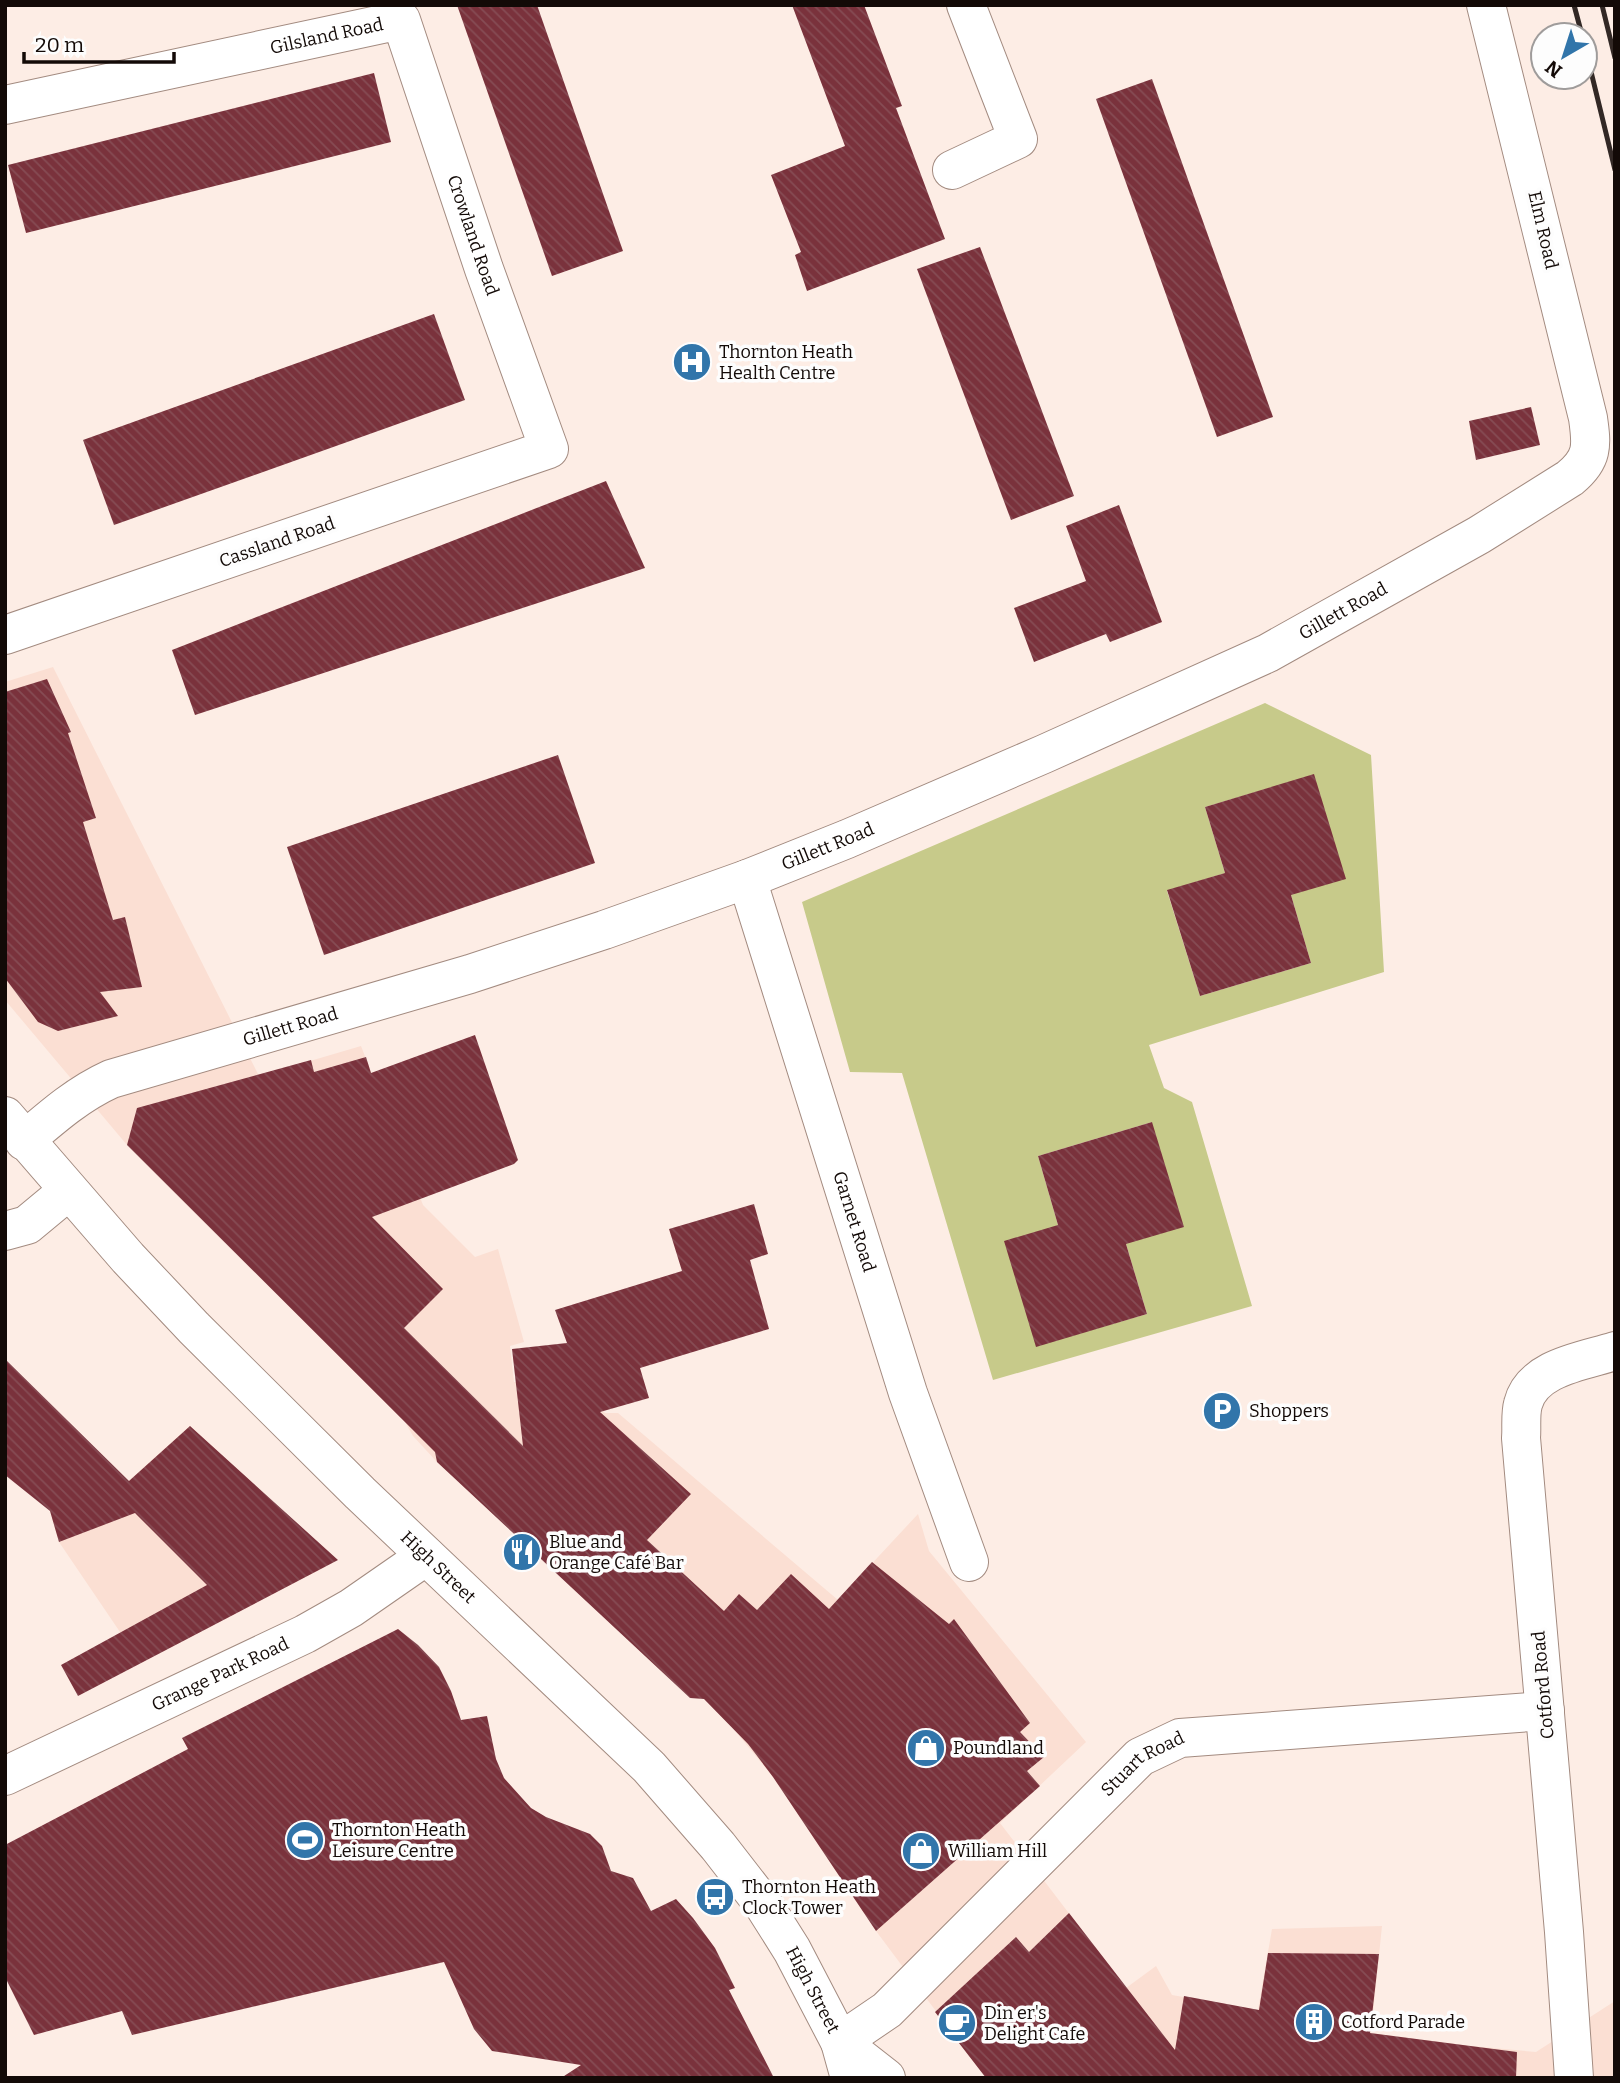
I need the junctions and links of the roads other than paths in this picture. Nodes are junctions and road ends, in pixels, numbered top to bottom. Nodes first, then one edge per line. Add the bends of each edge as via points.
1 (967, 5) edge
2 (1486, 5) edge
3 (401, 20) joint
4 (5, 105) edge
5 (952, 170) dead end
6 (549, 449) joint
7 (1589, 457) joint
8 (5, 635) edge
9 (747, 879) junction
10 (15, 1128) edge
11 (68, 1191) junction
12 (5, 1231) edge
13 (1615, 1351) edge
14 (426, 1556) junction
15 (969, 1562) dead end
16 (1545, 1711) junction
17 (5, 1776) edge
18 (840, 2042) junction
19 (850, 2078) edge
20 (886, 2078) edge
21 (1574, 2078) edge

1 - 5 street via 1018,139
2 - 7 street, Elm Road via 1588,418
3 - 4 street, Gilsland Road
3 - 6 street, Crowland Road
6 - 8 street, Cassland Road
7 - 9 street, Gillett Road via 1570,478 1479,535 1268,653 1044,754
9 - 10 street, Gillett Road via 470,974 111,1079
9 - 15 street, Garnet Road via 908,1393
10 - 11 street, High Street
11 - 12 street via 27,1225
11 - 14 street, High Street via 194,1328
13 - 16 street, Cotford Road via 1549,1372 1531,1387 1522,1405
14 - 17 street, Grange Park Road via 305,1634
14 - 18 street, High Street via 649,1767 718,1846 785,1938
16 - 18 street, Stuart Road via 1180,1738 1140,1758 887,2010
16 - 21 street, Cotford Road
18 - 19 street, High Street
18 - 20 street, High Street

